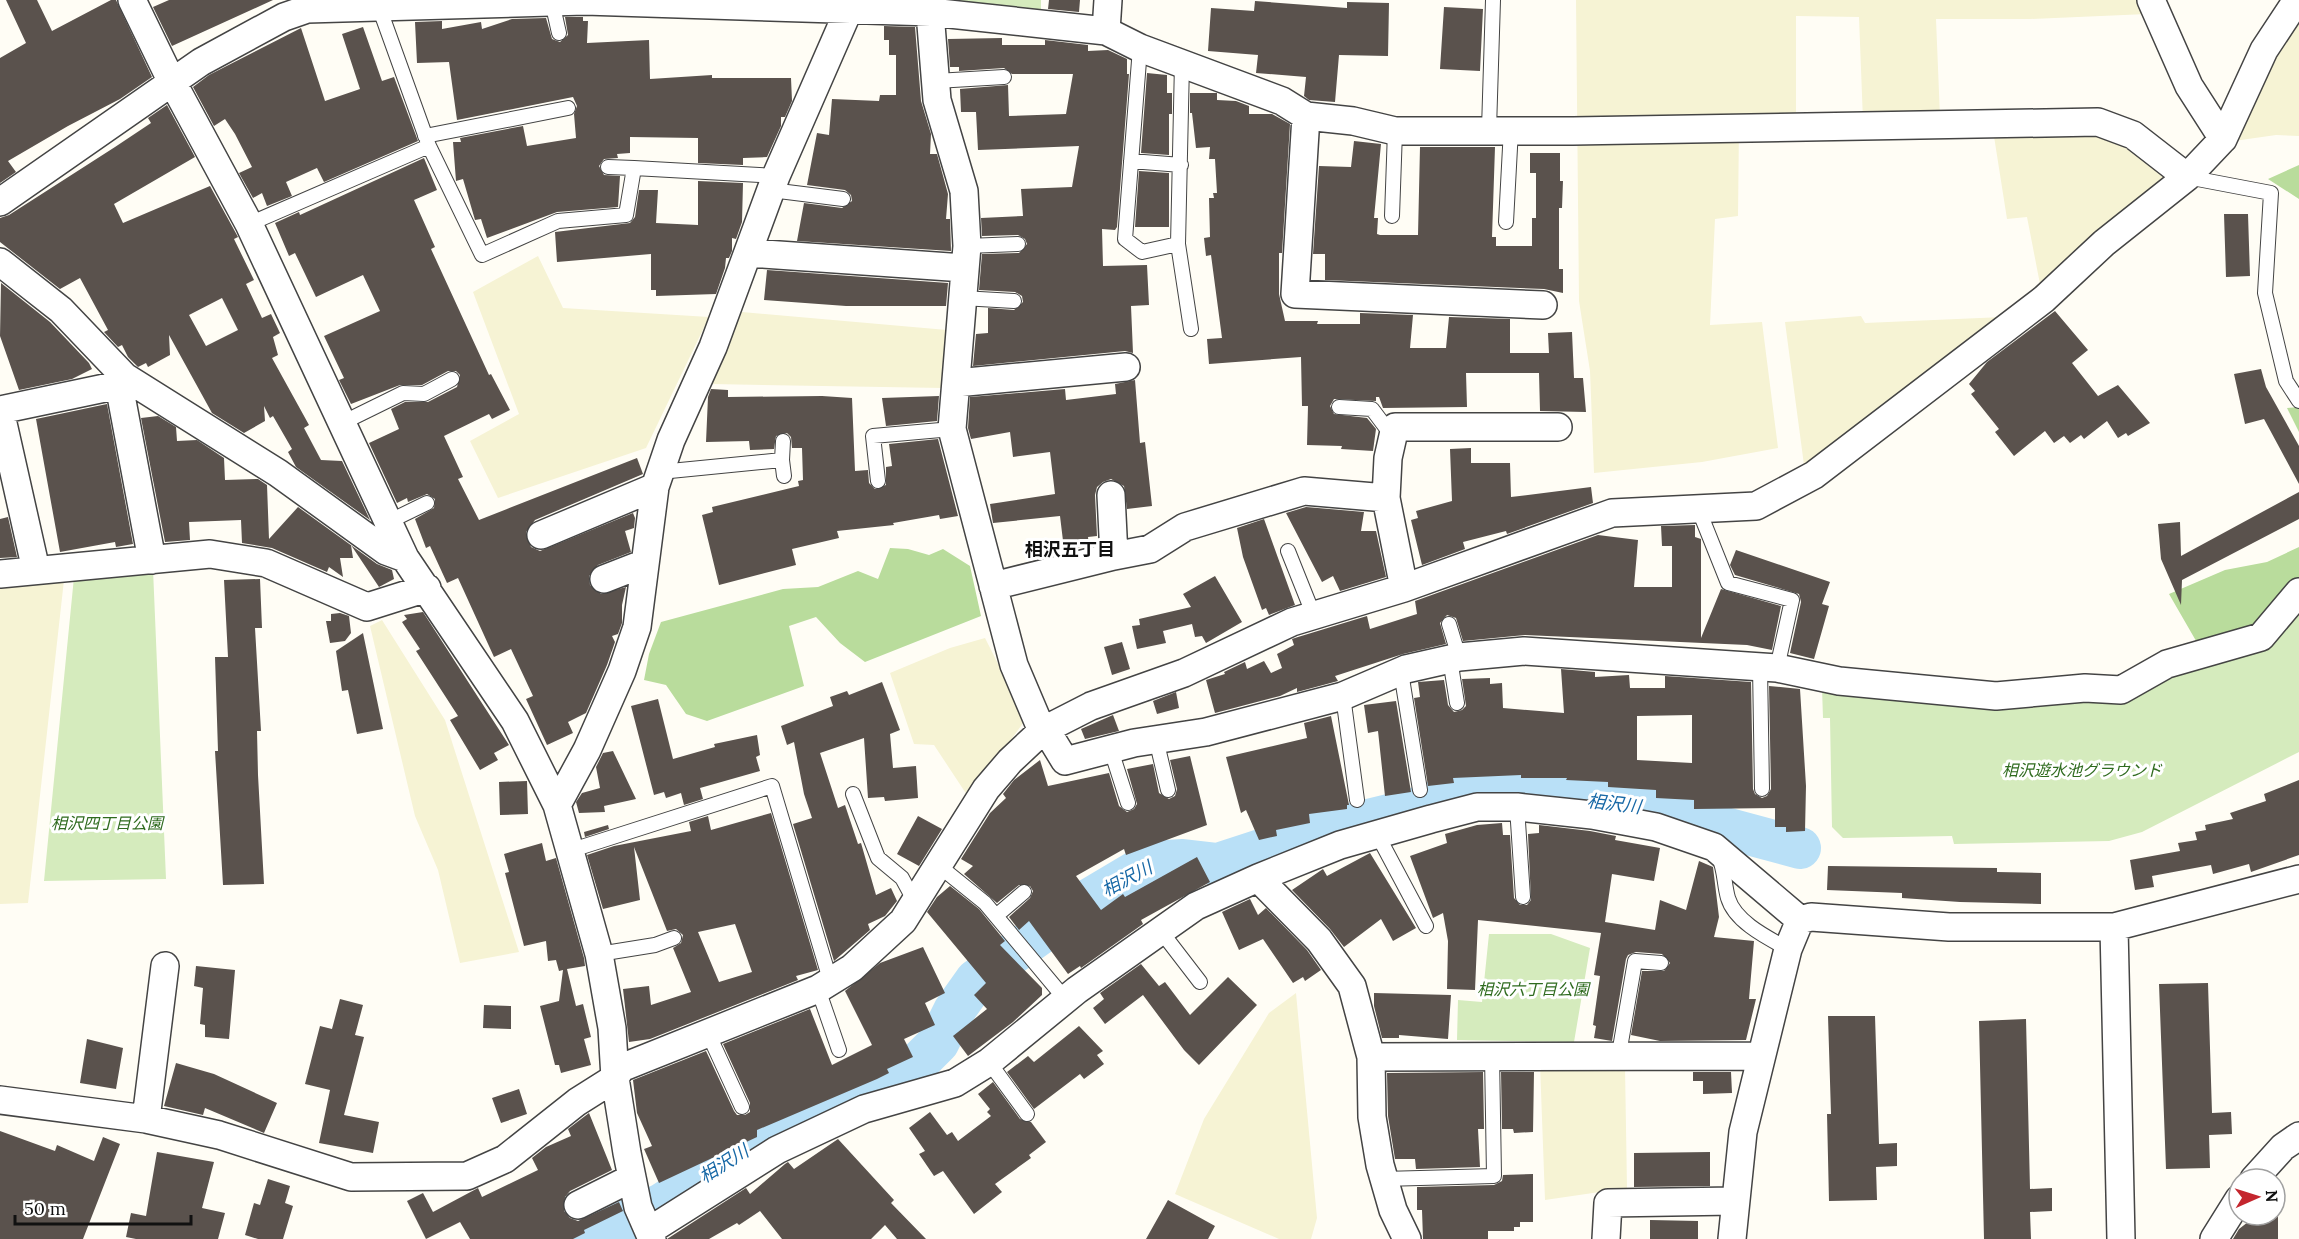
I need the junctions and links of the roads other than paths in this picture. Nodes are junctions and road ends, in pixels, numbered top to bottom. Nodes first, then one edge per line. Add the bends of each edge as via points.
1 (132, 0) edge
2 (1108, 0) edge
3 (1493, 0) edge
4 (2151, 0) edge
5 (2297, 0) edge
6 (585, 1) edge
7 (552, 2) junction
8 (850, 5) edge
9 (930, 6) edge
10 (379, 7) junction
11 (1106, 31) junction
12 (559, 33) dead end
13 (1140, 48) junction
14 (1182, 63) junction
15 (1005, 77) dead end
16 (936, 81) junction
17 (173, 82) junction
18 (568, 108) dead end
19 (1306, 116) junction
20 (1500, 129) junction
21 (1395, 131) junction
22 (2223, 139) junction
23 (427, 141) junction
24 (1131, 161) junction
25 (1181, 165) junction
26 (608, 167) dead end
27 (634, 168) junction
28 (2187, 177) junction
29 (773, 183) junction
30 (843, 199) dead end
31 (0, 202) edge
32 (1392, 216) dead end
33 (1506, 222) dead end
34 (249, 224) junction
35 (1017, 244) dead end
36 (1178, 244) junction
37 (749, 253) junction
38 (966, 257) junction
39 (0, 262) edge
40 (962, 298) junction
41 (1014, 301) dead end
42 (1543, 305) dead end
43 (1191, 329) dead end
44 (1126, 367) dead end
45 (452, 380) dead end
46 (122, 381) junction
47 (956, 383) junction
48 (2299, 401) edge
49 (1339, 407) dead end
50 (0, 410) edge
51 (342, 423) junction
52 (1558, 427) dead end
53 (952, 429) junction
54 (1393, 437) junction
55 (783, 441) dead end
56 (782, 460) junction
57 (784, 476) dead end
58 (658, 479) junction
59 (878, 481) dead end
60 (1111, 495) dead end
61 (1386, 498) junction
62 (428, 503) dead end
63 (1698, 508) junction
64 (388, 522) junction
65 (541, 535) dead end
66 (1288, 551) dead end
67 (1114, 556) junction
68 (405, 558) junction
69 (152, 560) junction
70 (645, 563) junction
71 (36, 570) junction
72 (0, 574) edge
73 (604, 579) dead end
74 (993, 586) junction
75 (427, 588) junction
76 (1404, 588) junction
77 (2299, 592) edge
78 (1314, 616) junction
79 (1449, 624) dead end
80 (1454, 658) junction
81 (1769, 668) junction
82 (1401, 672) junction
83 (1343, 696) junction
84 (1457, 703) dead end
85 (1042, 731) junction
86 (1156, 739) junction
87 (1111, 750) junction
88 (1762, 789) dead end
89 (1168, 790) dead end
90 (1420, 790) dead end
91 (853, 794) dead end
92 (1357, 800) dead end
93 (1128, 803) dead end
94 (557, 805) junction
95 (1517, 807) junction
96 (1377, 834) junction
97 (1714, 847) junction
98 (569, 851) junction
99 (938, 864) junction
100 (1258, 878) junction
101 (2299, 879) edge
102 (1024, 892) dead end
103 (1522, 897) dead end
104 (915, 902) junction
105 (996, 916) junction
106 (1800, 920) junction
107 (1426, 926) dead end
108 (2114, 927) junction
109 (1160, 930) junction
110 (674, 938) dead end
111 (1788, 949) junction
112 (599, 954) junction
113 (1662, 963) dead end
114 (165, 966) dead end
115 (1200, 982) dead end
116 (824, 986) junction
117 (1066, 1000) junction
118 (708, 1033) junction
119 (839, 1050) dead end
120 (1619, 1054) junction
121 (1492, 1055) junction
122 (1760, 1056) junction
123 (1371, 1057) junction
124 (989, 1062) junction
125 (615, 1078) junction
126 (0, 1100) edge
127 (742, 1107) dead end
128 (1027, 1114) dead end
129 (146, 1119) junction
130 (2299, 1136) edge
131 (2265, 1167) edge
132 (632, 1178) junction
133 (1383, 1179) junction
134 (1734, 1201) junction
135 (578, 1205) dead end
136 (2227, 1218) edge
137 (646, 1225) edge
138 (1407, 1239) edge
139 (1606, 1239) edge
140 (1732, 1239) edge
141 (2121, 1239) edge
142 (2214, 1239) edge

1 - 17 street
2 - 11 street
3 - 20 lane
4 - 22 street via 2189,86
5 - 22 street via 2264,50
6 - 7 street
6 - 8 street
7 - 10 street
7 - 12 lane
8 - 9 street
8 - 29 street
9 - 11 street
9 - 16 street
10 - 17 street via 307,9 284,17
10 - 23 lane
11 - 13 street
13 - 14 street
13 - 24 lane
14 - 19 street via 1281,101
14 - 25 lane
15 - 16 lane
16 - 38 street via 937,100 964,191
17 - 31 street
17 - 34 street
18 - 23 lane
19 - 21 street
19 - 42 street via 1295,294
20 - 21 street
20 - 28 street via 2097,122 2133,135
20 - 33 lane
21 - 32 lane
22 - 28 street
23 - 27 lane via 482,255 558,221 626,215
23 - 34 lane
24 - 25 lane
24 - 36 lane via 1125,239 1142,252
25 - 36 lane
26 - 27 lane
27 - 29 lane
28 - 48 lane via 2271,193 2265,293 2286,381
28 - 63 street via 2104,243 2044,298 1814,474 1756,506
29 - 30 lane
29 - 37 street
34 - 51 street
35 - 38 lane
36 - 43 lane
37 - 38 street
37 - 58 street
38 - 40 street
39 - 46 street via 61,310
40 - 41 lane
40 - 47 street
44 - 47 street
45 - 51 lane via 424,394 404,393
46 - 50 street
46 - 68 street via 278,473 386,551
46 - 69 street
47 - 53 street
49 - 54 lane via 1372,409
50 - 71 street
51 - 64 street
52 - 54 street via 1395,427
53 - 59 lane via 873,436
53 - 74 street
54 - 61 street
55 - 56 lane
56 - 57 lane
56 - 58 lane
58 - 65 street
58 - 70 street
60 - 67 street
61 - 67 street via 1304,491 1185,526 1150,549
61 - 76 street
62 - 64 lane
63 - 76 street via 1611,513
63 - 81 lane via 1728,583 1792,600
64 - 68 street
66 - 78 lane
67 - 74 street
68 - 75 street
69 - 71 street
69 - 75 street via 210,554 266,563 366,607
70 - 73 street
70 - 94 street via 637,627 622,671
71 - 72 street
74 - 85 street via 1014,664
75 - 94 street via 515,721
76 - 78 street
77 - 81 street via 2261,637 2167,664 2121,690 2085,688 1996,696 1839,681
78 - 85 street via 1292,622 1184,673 1091,706
79 - 80 lane
80 - 81 street via 1524,651
80 - 82 street
80 - 84 lane
81 - 88 lane
82 - 83 street
82 - 90 lane
83 - 86 street via 1206,732
83 - 92 lane
85 - 87 street via 1065,761
85 - 99 street via 986,789
86 - 87 street
86 - 89 lane
87 - 93 lane
91 - 104 lane via 878,858 902,879
94 - 98 street
95 - 96 street via 1477,807
95 - 97 street via 1656,827
95 - 103 lane
96 - 100 street
96 - 107 lane
97 - 106 street
97 - 111 lane via 1725,872 1728,899 1737,914
98 - 112 street
98 - 116 lane via 772,786
99 - 104 street
99 - 105 lane
100 - 109 street via 1196,906
100 - 123 street via 1319,940 1352,986
101 - 108 street
102 - 105 lane
104 - 116 street via 903,921 874,950
105 - 117 lane
106 - 108 street via 1810,917 1949,927
106 - 111 street
108 - 141 street
109 - 115 lane
109 - 117 street
110 - 112 lane
111 - 122 street
112 - 125 street via 612,1028
113 - 120 lane via 1635,962
114 - 129 street
116 - 118 street
116 - 119 lane
117 - 124 street
118 - 125 street via 621,1068
118 - 127 lane
120 - 121 street
120 - 122 street
121 - 123 street
121 - 133 lane via 1494,1176
122 - 134 street via 1743,1132
123 - 133 street via 1372,1117
124 - 128 lane
124 - 137 street via 955,1083 864,1109 777,1150
125 - 129 street via 577,1102 505,1159 467,1176 351,1178 219,1135
125 - 132 street
126 - 129 street
130 - 131 street
132 - 135 street
132 - 137 street
133 - 138 street
134 - 139 street via 1608,1203
134 - 140 street
136 - 142 street

